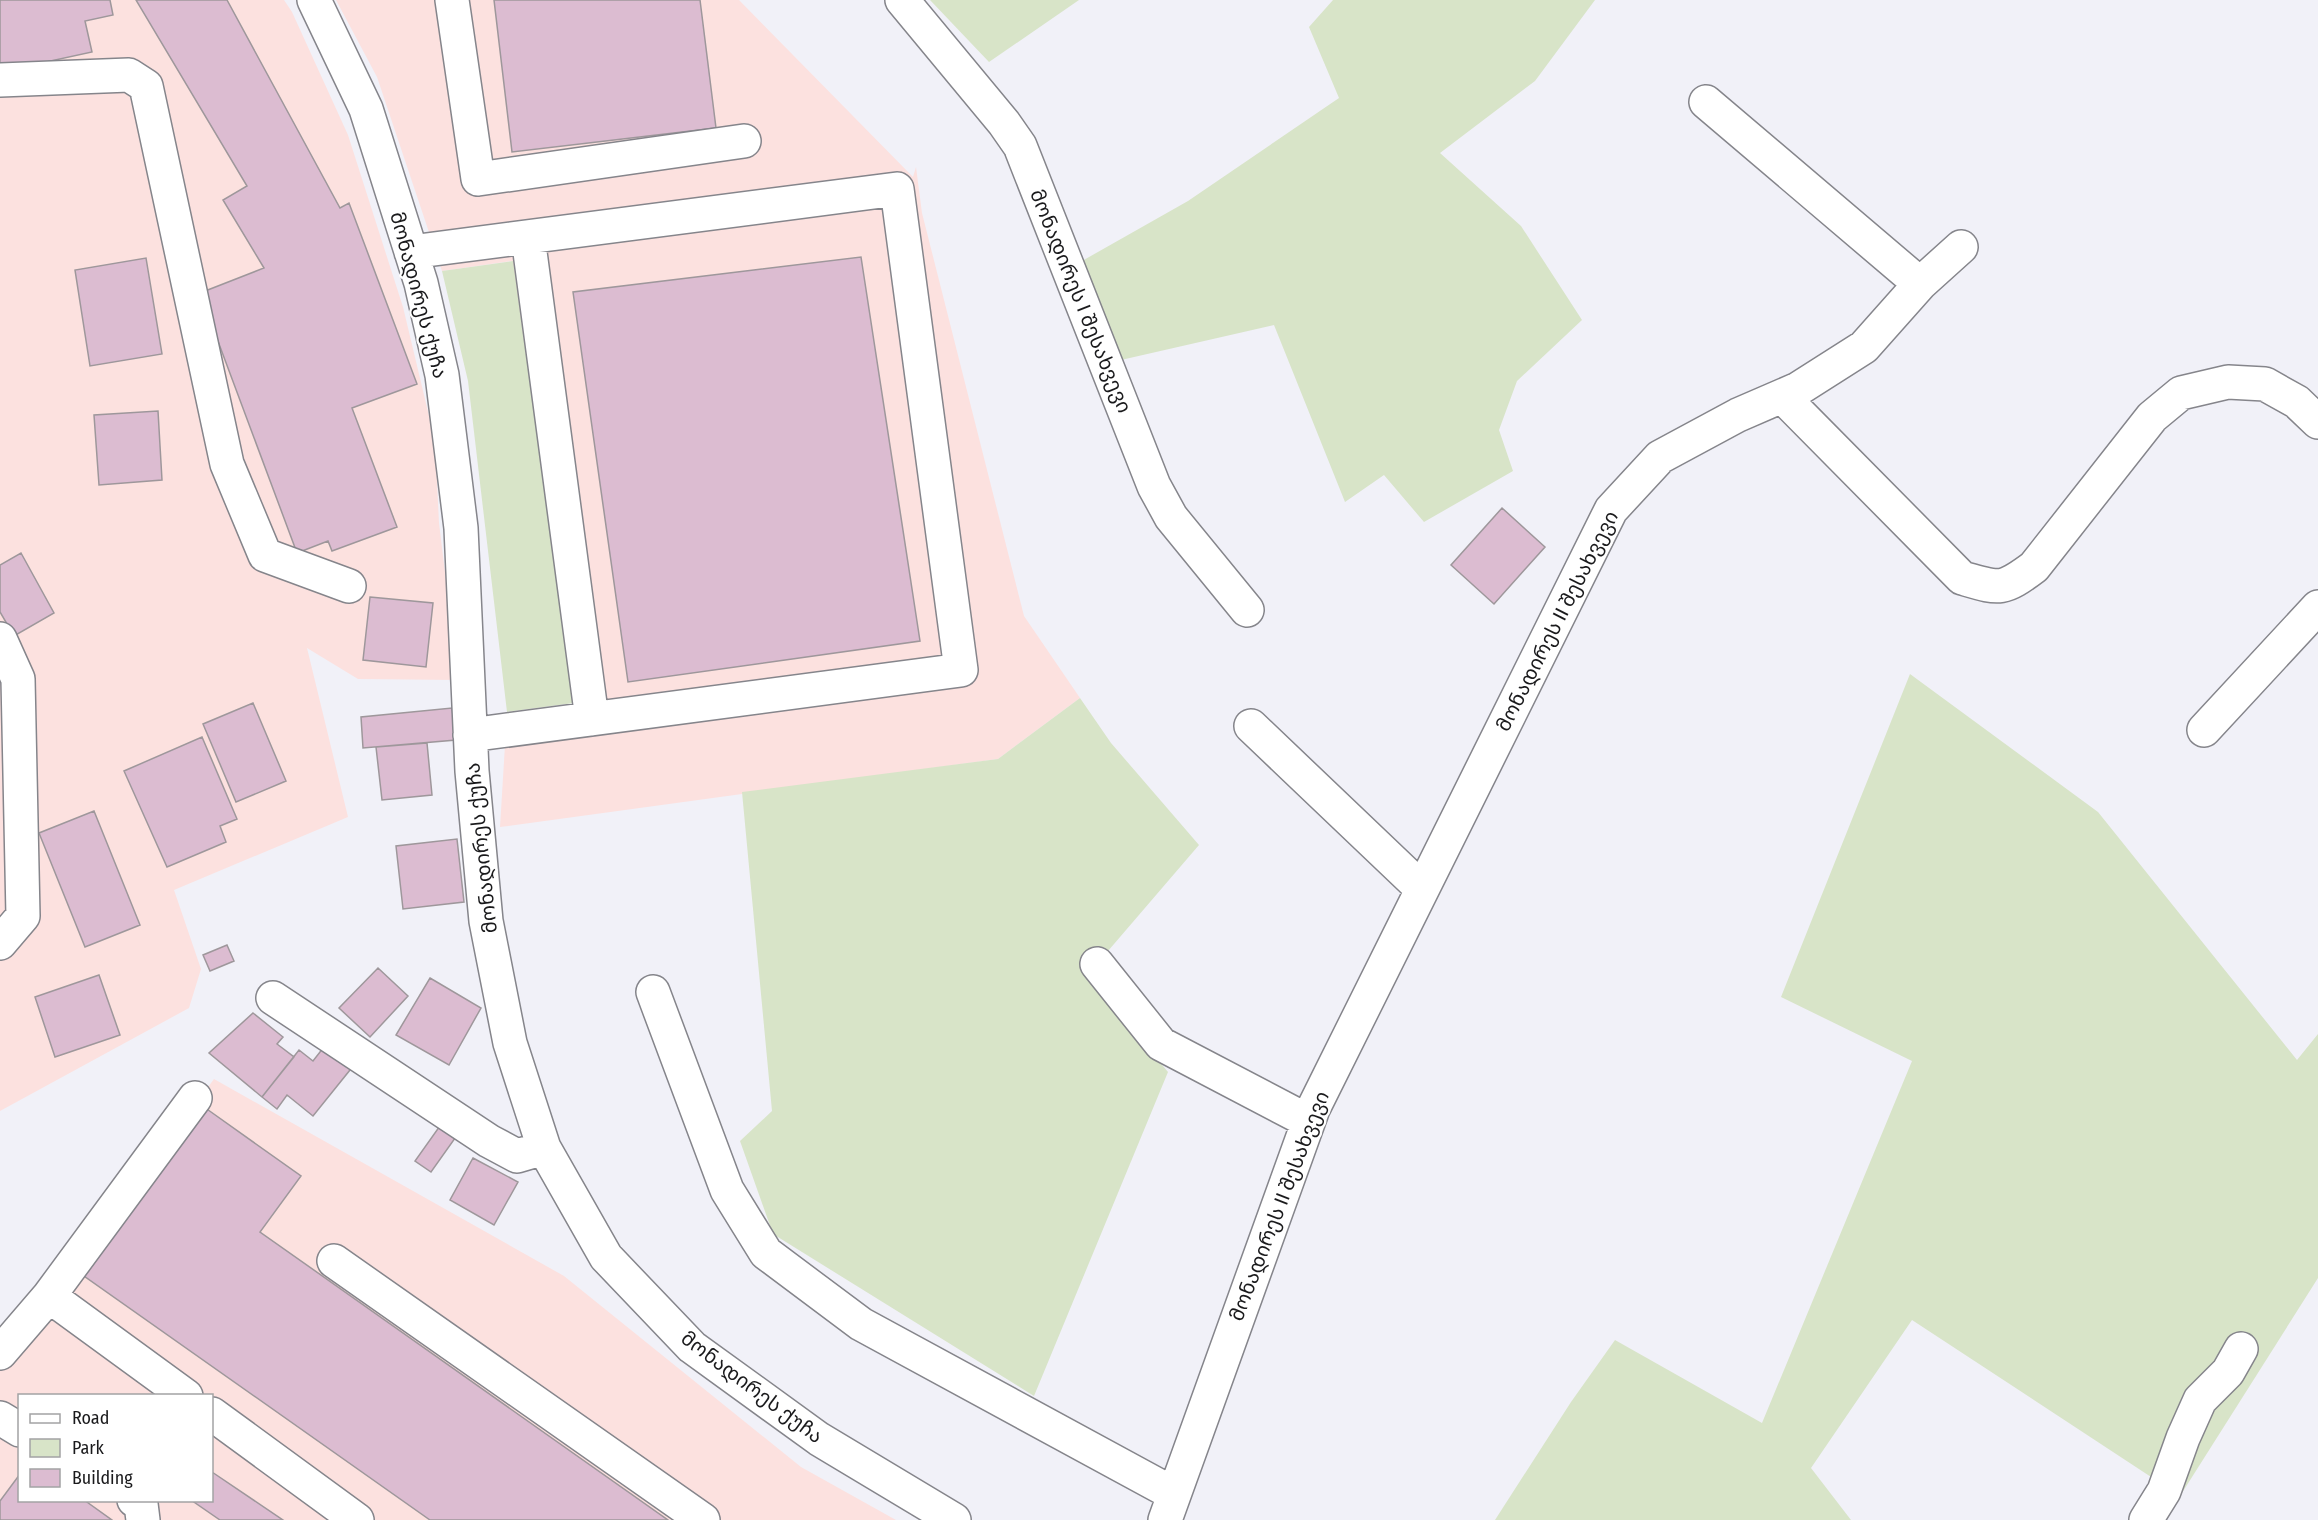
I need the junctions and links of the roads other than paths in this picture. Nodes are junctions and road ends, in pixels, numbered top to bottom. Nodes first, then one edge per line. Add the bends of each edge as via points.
1 (314, 0) edge
2 (452, 0) edge
3 (902, 0) edge
4 (0, 80) edge
5 (1706, 102) dead end
6 (744, 141) dead end
7 (528, 237) junction
8 (1961, 247) dead end
9 (411, 252) junction
10 (1920, 284) junction
11 (1782, 396) junction
12 (2318, 422) edge
13 (349, 586) dead end
14 (2318, 607) edge
15 (1247, 610) dead end
16 (0, 639) edge
17 (592, 719) junction
18 (1251, 726) dead end
19 (2204, 730) dead end
20 (470, 735) junction
21 (1422, 889) junction
22 (0, 943) edge
23 (1097, 964) dead end
24 (653, 992) dead end
25 (273, 998) dead end
26 (195, 1098) dead end
27 (1308, 1121) junction
28 (544, 1148) junction
29 (334, 1261) dead end
30 (49, 1296) junction
31 (2241, 1349) dead end
32 (0, 1353) edge
33 (185, 1394) edge
34 (213, 1415) edge
35 (0, 1418) edge
36 (18, 1429) edge
37 (138, 1502) edge
38 (1169, 1507) edge
39 (143, 1520) edge
40 (357, 1520) edge
41 (703, 1520) edge
42 (954, 1520) edge
43 (2146, 1520) edge

1 - 9 street, მონადირეს ქუჩა via 366,110
2 - 6 street via 478,179
3 - 15 street, მონადირეს I შესახვევი via 1020,146 1155,486 1171,517
4 - 13 street via 129,75 146,86 227,464 265,555
5 - 10 street
7 - 9 street
7 - 17 street
7 - 17 street via 897,189 960,670
8 - 10 street, მონადირეს II შესახვევი
9 - 20 street, მონადირეს ქუჩა via 443,386 461,528
10 - 11 street, მონადირეს II შესახვევი via 1864,346
11 - 12 street via 1962,578 1994,587 2012,584 2034,567 2151,417 2181,393 2228,382 2265,384 2297,402
11 - 21 street, მონადირეს II შესახვევი via 1660,457 1611,510
14 - 19 street
16 - 22 street via 18,679 23,916
17 - 20 street
18 - 21 street
20 - 28 street, მონადირეს ქუჩა via 486,921 510,1043
21 - 27 street, მონადირეს II შესახვევი
23 - 27 street via 1161,1044
24 - 38 street via 727,1190 766,1253 861,1324
25 - 28 street via 489,1141 518,1156
26 - 30 street
27 - 38 street, მონადირეს II შესახვევი
28 - 42 street, მონადირეს ქუჩა via 606,1257 692,1347 819,1439
29 - 41 street
30 - 32 street
30 - 33 street
31 - 43 street via 2228,1371 2200,1400 2164,1491
34 - 40 street
35 - 36 street
37 - 39 street

